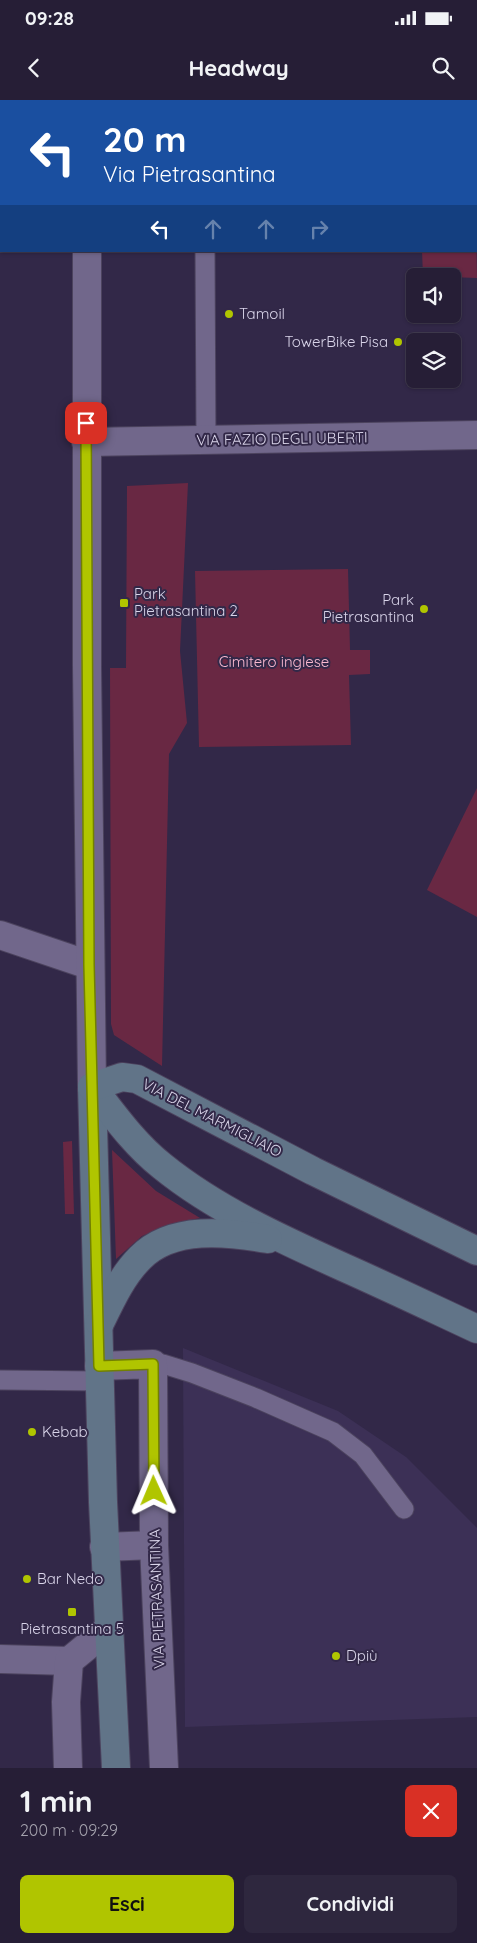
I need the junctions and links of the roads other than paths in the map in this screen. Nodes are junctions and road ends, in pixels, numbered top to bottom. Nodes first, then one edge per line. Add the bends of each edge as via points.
1 (87, 252) edge
2 (205, 252) edge
3 (477, 435) edge
4 (206, 440) junction
5 (86, 442) junction
6 (0, 935) edge
7 (89, 965) junction
8 (92, 1087) junction
9 (290, 1242) junction
10 (477, 1252) edge
11 (98, 1327) junction
12 (477, 1329) edge
13 (153, 1364) junction
14 (99, 1373) junction
15 (0, 1380) edge
16 (404, 1509) dead end
17 (154, 1545) junction
18 (104, 1547) junction
19 (108, 1629) junction
20 (0, 1659) edge
21 (69, 1660) junction
22 (68, 1768) edge
23 (116, 1768) edge
24 (164, 1768) edge

1 - 5 street
2 - 4 lane
3 - 4 street, VIA FAZIO DEGLI UBERTI
4 - 5 street, VIA FAZIO DEGLI UBERTI
5 - 7 street
6 - 7 street
7 - 8 street
8 - 9 main road via 146,1152 162,1166 237,1215
8 - 10 main road, VIA DEL MARMIGLIAIO via 122,1077 136,1079
8 - 11 main road
9 - 11 main road via 210,1233 171,1240 140,1257 116,1291
9 - 12 main road
11 - 14 main road
13 - 14 street
13 - 16 lane via 192,1373 333,1432 363,1455
13 - 17 street, VIA PIETRASANTINA
14 - 15 lane
14 - 18 main road
17 - 18 street
17 - 24 street, VIA PIETRASANTINA
18 - 19 main road
19 - 21 street
19 - 23 main road
20 - 21 street
21 - 22 street via 66,1702

